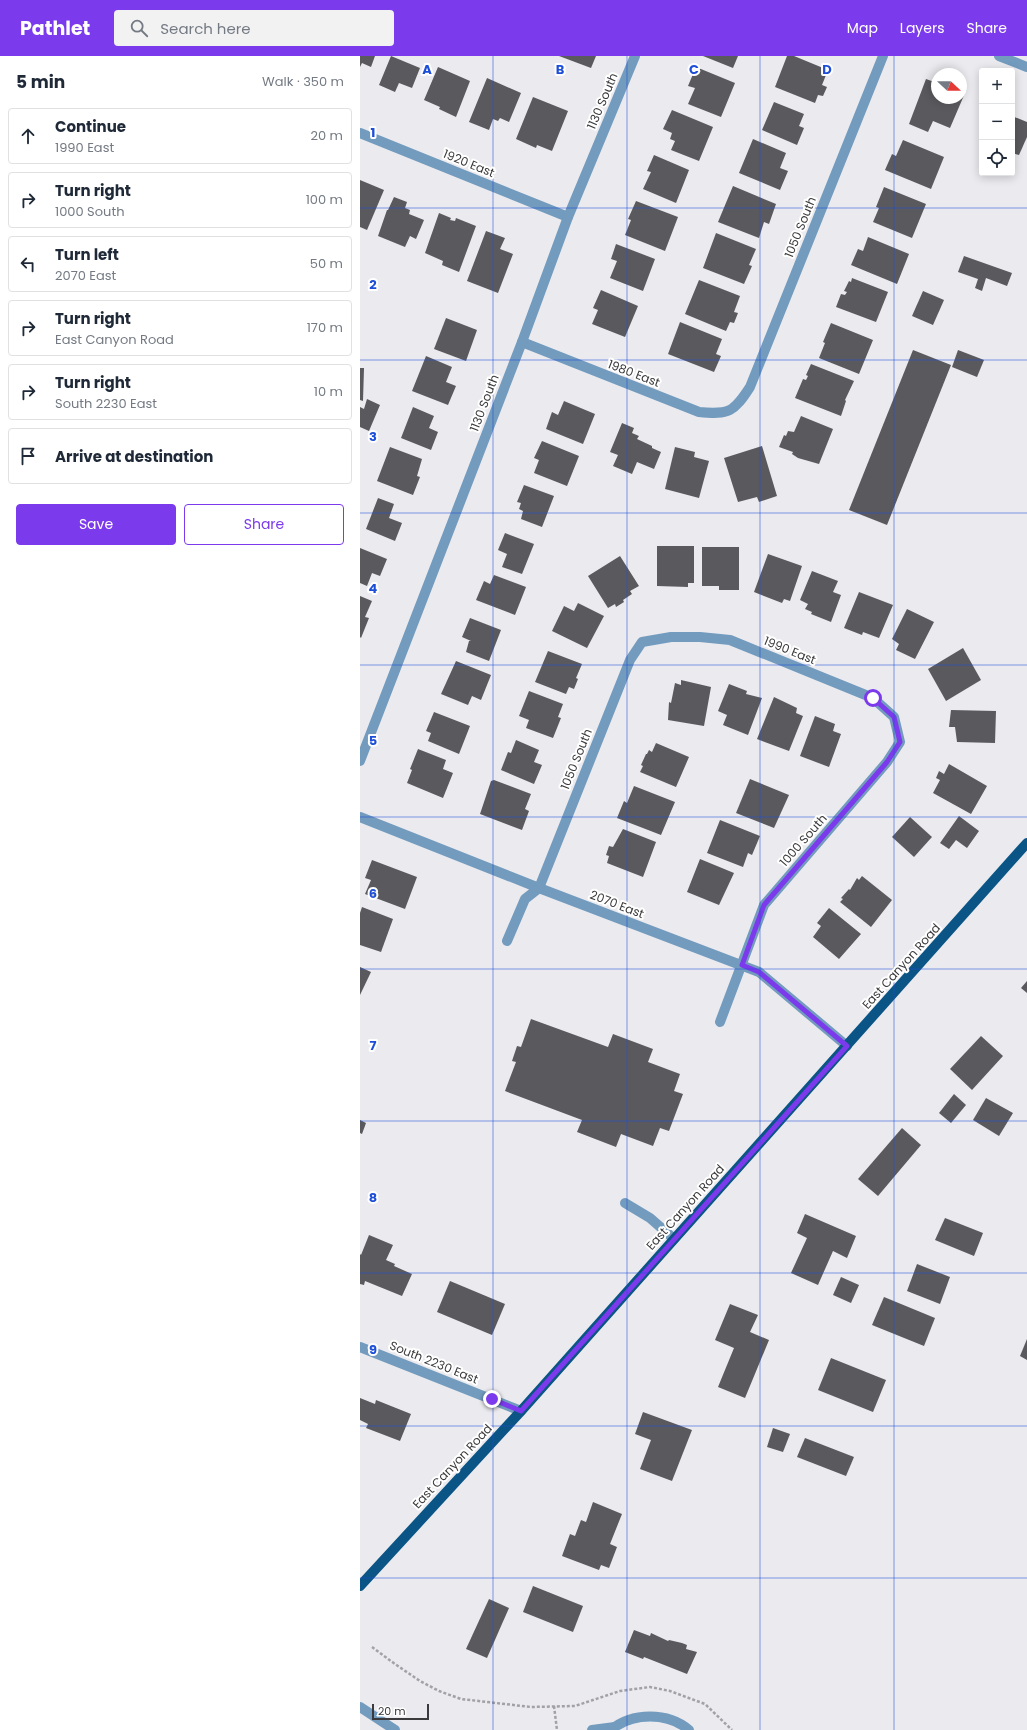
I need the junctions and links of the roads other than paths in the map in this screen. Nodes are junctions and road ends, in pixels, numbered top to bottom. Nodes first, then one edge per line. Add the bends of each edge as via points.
1 (635, 56) edge
2 (883, 56) edge
3 (999, 56) edge
4 (1027, 68) edge
5 (360, 132) edge
6 (568, 217) junction
7 (522, 342) junction
8 (738, 405) joint
9 (642, 642) joint
10 (900, 742) joint
11 (360, 761) edge
12 (360, 817) edge
13 (1027, 843) edge
14 (538, 888) junction
15 (508, 941) dead end
16 (742, 965) junction
17 (720, 1022) dead end
18 (847, 1046) junction
19 (625, 1203) dead end
20 (674, 1239) junction
21 (360, 1347) edge
22 (521, 1411) junction
23 (360, 1586) edge
24 (360, 1707) edge
25 (613, 1728) edge
26 (395, 1730) edge
27 (592, 1730) edge
28 (689, 1730) edge

1 - 6 street, 1130 South
2 - 8 street, 1050 South via 750,387
3 - 4 street
5 - 6 street, 1920 East
6 - 7 street, 1130 South
7 - 8 street, 1980 East via 699,412 721,414
7 - 11 street, 1130 South
9 - 10 street, 1990 East via 671,636 730,640 873,698 894,717
9 - 14 street, 1050 South via 630,660
10 - 16 street, 1000 South via 887,762 764,905
12 - 14 street, 2070 East
13 - 18 main road, East Canyon Road
14 - 15 street via 525,899
14 - 16 street, 2070 East
16 - 17 street, 1000 South
16 - 18 street, 2070 East via 759,972
18 - 20 main road, East Canyon Road
19 - 20 street via 650,1218
20 - 22 main road, East Canyon Road
21 - 22 street, South 2230 East
22 - 23 main road, East Canyon Road
24 - 26 street
25 - 27 street
25 - 28 street via 631,1718 650,1716 668,1718

